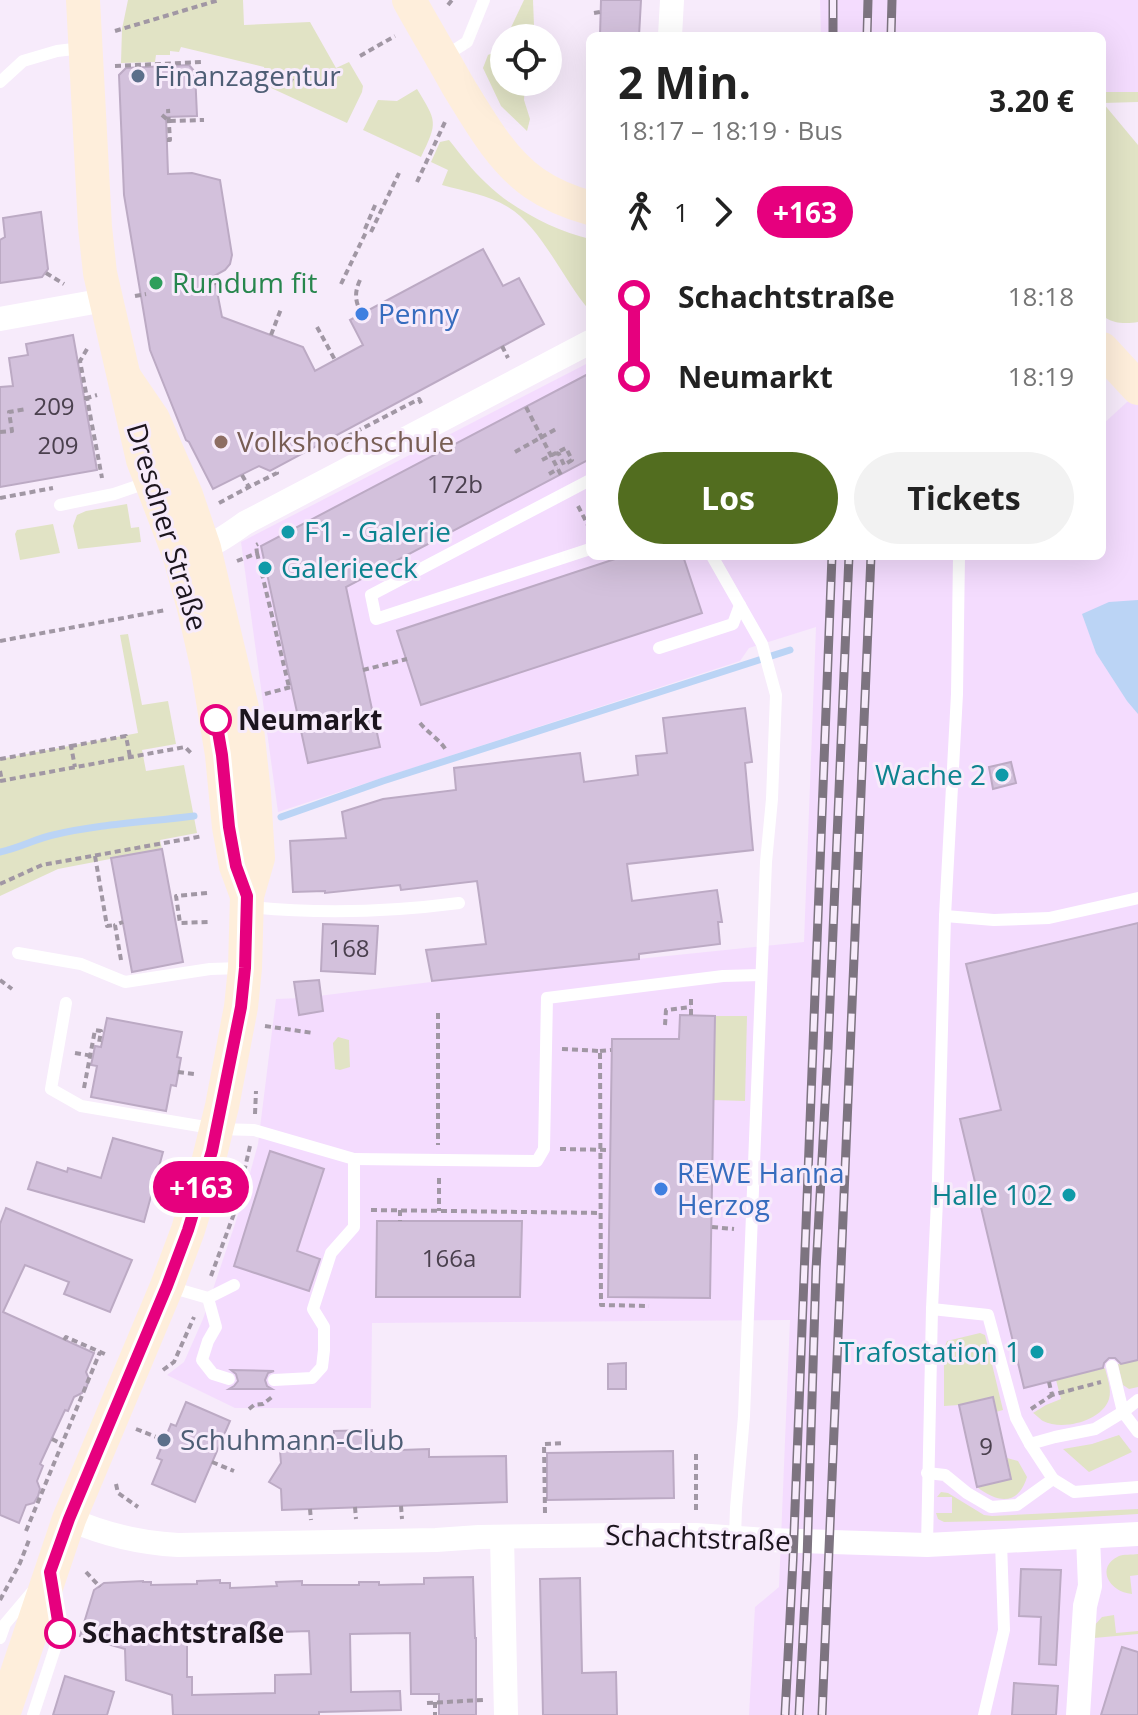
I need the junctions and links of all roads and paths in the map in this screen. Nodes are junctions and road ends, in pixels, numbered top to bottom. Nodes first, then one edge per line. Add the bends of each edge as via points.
1 (83, 0) edge
2 (219, 0) edge
3 (409, 0) edge
4 (476, 0) edge
5 (484, 0) edge
6 (672, 0) edge
7 (478, 16) junction
8 (115, 31) dead end
9 (670, 32) edge
10 (395, 36) dead end
11 (85, 48) junction
12 (360, 56) dead end
13 (442, 58) junction
14 (203, 62) dead end
15 (115, 66) dead end
16 (274, 71) dead end
17 (293, 81) dead end
18 (0, 82) edge
19 (168, 109) dead end
20 (162, 115) dead end
21 (204, 120) dead end
22 (169, 121) junction
23 (445, 122) dead end
24 (167, 140) dead end
25 (399, 173) dead end
26 (417, 182) dead end
27 (376, 203) dead end
28 (586, 207) edge
29 (368, 230) junction
30 (46, 273) dead end
31 (247, 278) dead end
32 (54, 279) dead end
33 (360, 280) dead end
34 (341, 284) dead end
35 (204, 285) dead end
36 (146, 294) dead end
37 (119, 298) junction
38 (281, 309) dead end
39 (362, 314) dead end
40 (0, 319) edge
41 (317, 327) dead end
42 (271, 335) dead end
43 (586, 344) edge
44 (87, 348) dead end
45 (1106, 353) edge
46 (335, 360) dead end
47 (111, 386) junction
48 (1138, 388) edge
49 (86, 398) junction
50 (419, 399) dead end
51 (526, 407) dead end
52 (26, 409) dead end
53 (556, 429) dead end
54 (0, 432) edge
55 (344, 438) junction
56 (542, 438) junction
57 (107, 444) dead end
58 (96, 445) junction
59 (323, 449) dead end
60 (515, 452) dead end
61 (351, 453) dead end
62 (554, 454) junction
63 (542, 460) dead end
64 (275, 469) dead end
65 (549, 474) dead end
66 (242, 475) dead end
67 (102, 478) dead end
68 (152, 481) junction
69 (586, 482) edge
70 (249, 487) junction
71 (60, 505) dead end
72 (206, 509) dead end
73 (586, 550) edge
74 (192, 551) junction
75 (257, 553) dead end
76 (714, 560) edge
77 (959, 560) edge
78 (740, 605) junction
79 (168, 609) dead end
80 (0, 641) edge
81 (659, 648) dead end
82 (407, 659) dead end
83 (363, 670) dead end
84 (280, 690) dead end
85 (420, 723) dead end
86 (71, 746) junction
87 (185, 747) dead end
88 (447, 752) dead end
89 (130, 757) junction
90 (0, 759) edge
91 (75, 767) junction
92 (0, 771) edge
93 (1, 781) edge
94 (213, 835) dead end
95 (95, 856) junction
96 (0, 884) edge
97 (207, 893) dead end
98 (1138, 898) edge
99 (247, 902) junction
100 (459, 903) dead end
101 (945, 916) junction
102 (123, 922) dead end
103 (208, 922) dead end
104 (115, 925) junction
105 (18, 953) dead end
106 (245, 968) junction
107 (761, 975) junction
108 (0, 980) edge
109 (125, 982) junction
110 (12, 989) dead end
111 (66, 1003) dead end
112 (438, 1013) dead end
113 (691, 1015) dead end
114 (665, 1025) dead end
115 (265, 1026) dead end
116 (313, 1033) dead end
117 (102, 1043) dead end
118 (556, 1049) dead end
119 (611, 1050) dead end
120 (600, 1051) junction
121 (178, 1072) dead end
122 (194, 1074) dead end
123 (81, 1106) junction
124 (217, 1129) junction
125 (544, 1149) junction
126 (601, 1150) junction
127 (610, 1150) dead end
128 (354, 1159) junction
129 (438, 1159) junction
130 (375, 1210) dead end
131 (400, 1210) junction
132 (439, 1211) junction
133 (601, 1213) junction
134 (400, 1221) dead end
135 (712, 1227) dead end
136 (740, 1229) dead end
137 (234, 1285) dead end
138 (167, 1286) junction
139 (208, 1298) junction
140 (649, 1306) dead end
141 (932, 1309) junction
142 (64, 1340) dead end
143 (100, 1352) junction
144 (107, 1355) dead end
145 (1113, 1372) joint
146 (229, 1379) dead end
147 (274, 1380) dead end
148 (1049, 1382) dead end
149 (1138, 1400) edge
150 (1123, 1412) junction
151 (134, 1428) dead end
152 (1138, 1432) edge
153 (52, 1439) dead end
154 (164, 1440) dead end
155 (564, 1443) dead end
156 (62, 1444) junction
157 (1030, 1444) junction
158 (696, 1454) dead end
159 (212, 1462) dead end
160 (234, 1471) dead end
161 (927, 1473) junction
162 (1053, 1479) junction
163 (1138, 1487) edge
164 (355, 1507) dead end
165 (696, 1510) dead end
166 (356, 1515) dead end
167 (545, 1516) dead end
168 (69, 1519) junction
169 (1138, 1534) edge
170 (502, 1537) junction
171 (735, 1537) junction
172 (1088, 1537) junction
173 (1001, 1542) junction
174 (927, 1545) junction
175 (50, 1572) junction
176 (86, 1572) dead end
177 (100, 1587) dead end
178 (0, 1600) edge
179 (8, 1629) edge
180 (435, 1702) junction
181 (427, 1703) dead end
182 (497, 1707) edge
183 (3, 1715) edge
184 (33, 1715) edge
185 (435, 1715) edge
186 (984, 1715) edge
187 (1078, 1715) edge

1 - 11 street
2 - 8 path
3 - 13 street
4 - 7 lane
5 - 7 lane
6 - 9 street
7 - 13 lane via 467,42
10 - 12 path
11 - 18 lane via 23,61
11 - 37 street via 95,227
13 - 28 street via 513,163 534,183
14 - 15 path
16 - 17 path
19 - 22 path
20 - 22 path
21 - 22 path
22 - 24 path
23 - 26 path
25 - 29 path
27 - 29 path
29 - 34 path
30 - 32 path
31 - 35 path
33 - 39 path via 356,304
36 - 37 path
37 - 40 street
37 - 47 street
38 - 42 path
41 - 46 path
43 - 74 street
44 - 49 path via 80,361
45 - 48 street
47 - 49 path
47 - 68 street, Dresdner Straße
47 - 74 street, Dresdner Straße via 153,419 186,495
49 - 58 path
50 - 55 path
51 - 56 path
52 - 54 path via 9,412 12,431
53 - 56 path
55 - 59 path
55 - 61 path
56 - 60 path
56 - 62 path
57 - 58 path
58 - 67 path
62 - 63 path
62 - 65 path via 565,468
64 - 70 path via 277,473
66 - 70 path
68 - 71 lane
68 - 74 street, Dresdner Straße
69 - 73 lane via 371,595 376,619
70 - 72 path
74 - 99 street, Dresdner Straße via 247,729 258,858
75 - 84 path via 290,687
76 - 78 lane
77 - 101 lane
78 - 81 lane via 733,624
78 - 107 lane via 762,644 776,695
79 - 80 path
82 - 83 path
85 - 88 path
86 - 89 path via 126,736
86 - 90 path
86 - 91 path
87 - 89 path
89 - 91 path
91 - 93 path
92 - 93 path
94 - 95 path
95 - 96 path via 42,865
95 - 104 path via 107,926
97 - 103 path via 176,896 175,910 180,923
98 - 101 lane via 1049,918
99 - 100 lane via 274,910 392,911
99 - 106 street, Dresdner Straße
101 - 141 lane
102 - 104 path
104 - 109 path
105 - 109 lane via 81,964
106 - 109 lane
106 - 124 street, Dresdner Straße
107 - 125 lane via 547,998
107 - 171 lane
108 - 110 path
111 - 123 lane via 51,1089
112 - 129 path
113 - 114 path via 691,1007 666,1010
115 - 116 path
117 - 123 path via 101,1031 95,1030
118 - 120 path
119 - 120 path
120 - 126 path
121 - 122 path
123 - 124 lane
124 - 128 lane via 254,1130
124 - 138 street, Dresdner Straße
125 - 126 path
125 - 129 lane via 537,1161
126 - 127 path
126 - 133 path
128 - 129 lane
128 - 147 lane via 354,1227 331,1253 313,1309 324,1327 322,1367 312,1378
129 - 132 path
130 - 131 path
131 - 132 path
131 - 134 path
132 - 133 path
133 - 140 path via 601,1305
135 - 136 path
137 - 139 lane
138 - 139 lane
138 - 168 street, Dresdner Straße
139 - 146 lane via 216,1327 202,1360 213,1374
141 - 157 lane via 988,1315 1016,1418
141 - 161 lane
142 - 143 path
143 - 144 path
143 - 156 path
145 - 148 path via 1052,1395
145 - 150 lane
149 - 150 lane
150 - 152 lane
150 - 157 lane via 1095,1429
151 - 154 path
153 - 156 path
155 - 167 path via 544,1444
156 - 178 path via 20,1563
157 - 162 lane
158 - 165 path
159 - 160 path
161 - 162 lane via 945,1475 991,1507 1017,1505
161 - 174 lane
162 - 163 lane via 1074,1492
164 - 166 path
168 - 170 street, Schachtstraße via 161,1544
168 - 175 street, Dresdner Straße
169 - 172 street, Schachtstraße
170 - 171 street, Schachtstraße
170 - 182 street
171 - 174 street, Schachtstraße
172 - 173 street, Schachtstraße
172 - 187 street via 1090,1586
173 - 174 street, Schachtstraße
173 - 186 lane via 1004,1630
175 - 179 street, Dresdner Straße
175 - 184 lane via 60,1633
176 - 177 path
179 - 183 street, Dresdner Straße
180 - 181 path
180 - 182 path
180 - 185 path

